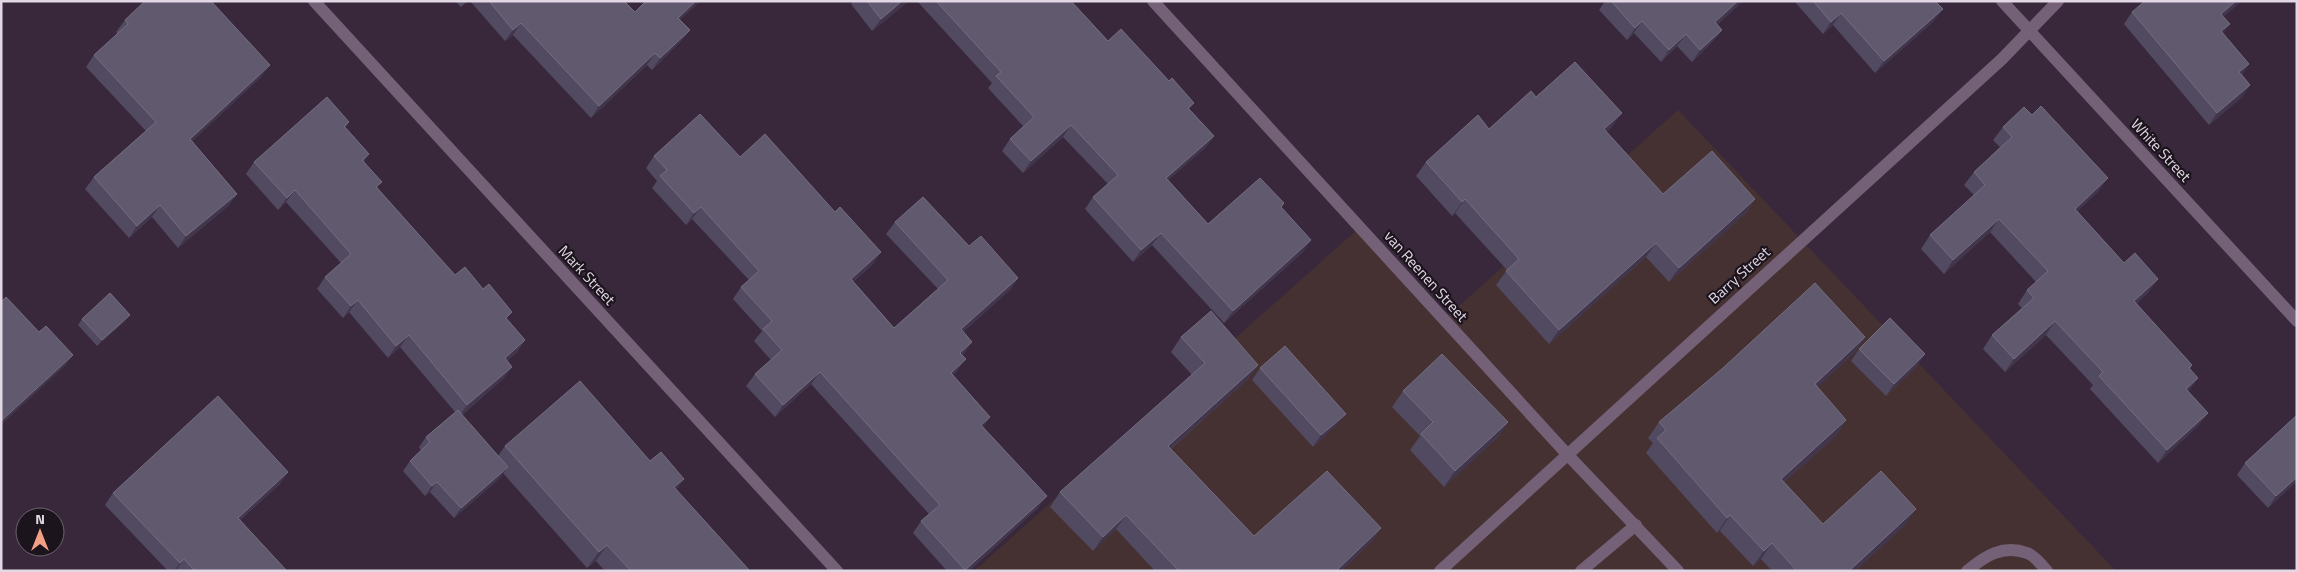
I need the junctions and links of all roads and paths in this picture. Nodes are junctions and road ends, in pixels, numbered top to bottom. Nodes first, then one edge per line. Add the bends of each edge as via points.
1 (314, 1) edge
2 (1153, 1) edge
3 (2002, 1) edge
4 (2058, 1) edge
5 (2029, 30) junction
6 (2297, 320) edge
7 (1566, 454) junction
8 (1636, 525) junction
9 (837, 571) edge
10 (1440, 571) edge
11 (1581, 571) edge
12 (1678, 571) edge
13 (1966, 571) edge
14 (2048, 571) edge

1 - 9 street, Mark Street
2 - 7 street, van Reenen Street
3 - 5 street, White Street
4 - 5 street, Barry Street
5 - 6 street, White Street
5 - 7 street, Barry Street via 1987,72
7 - 8 street, van Reenen Street
7 - 10 street, Barry Street
8 - 11 street
8 - 12 street, van Reenen Street
13 - 14 street via 1983,557 1999,550 2028,553

